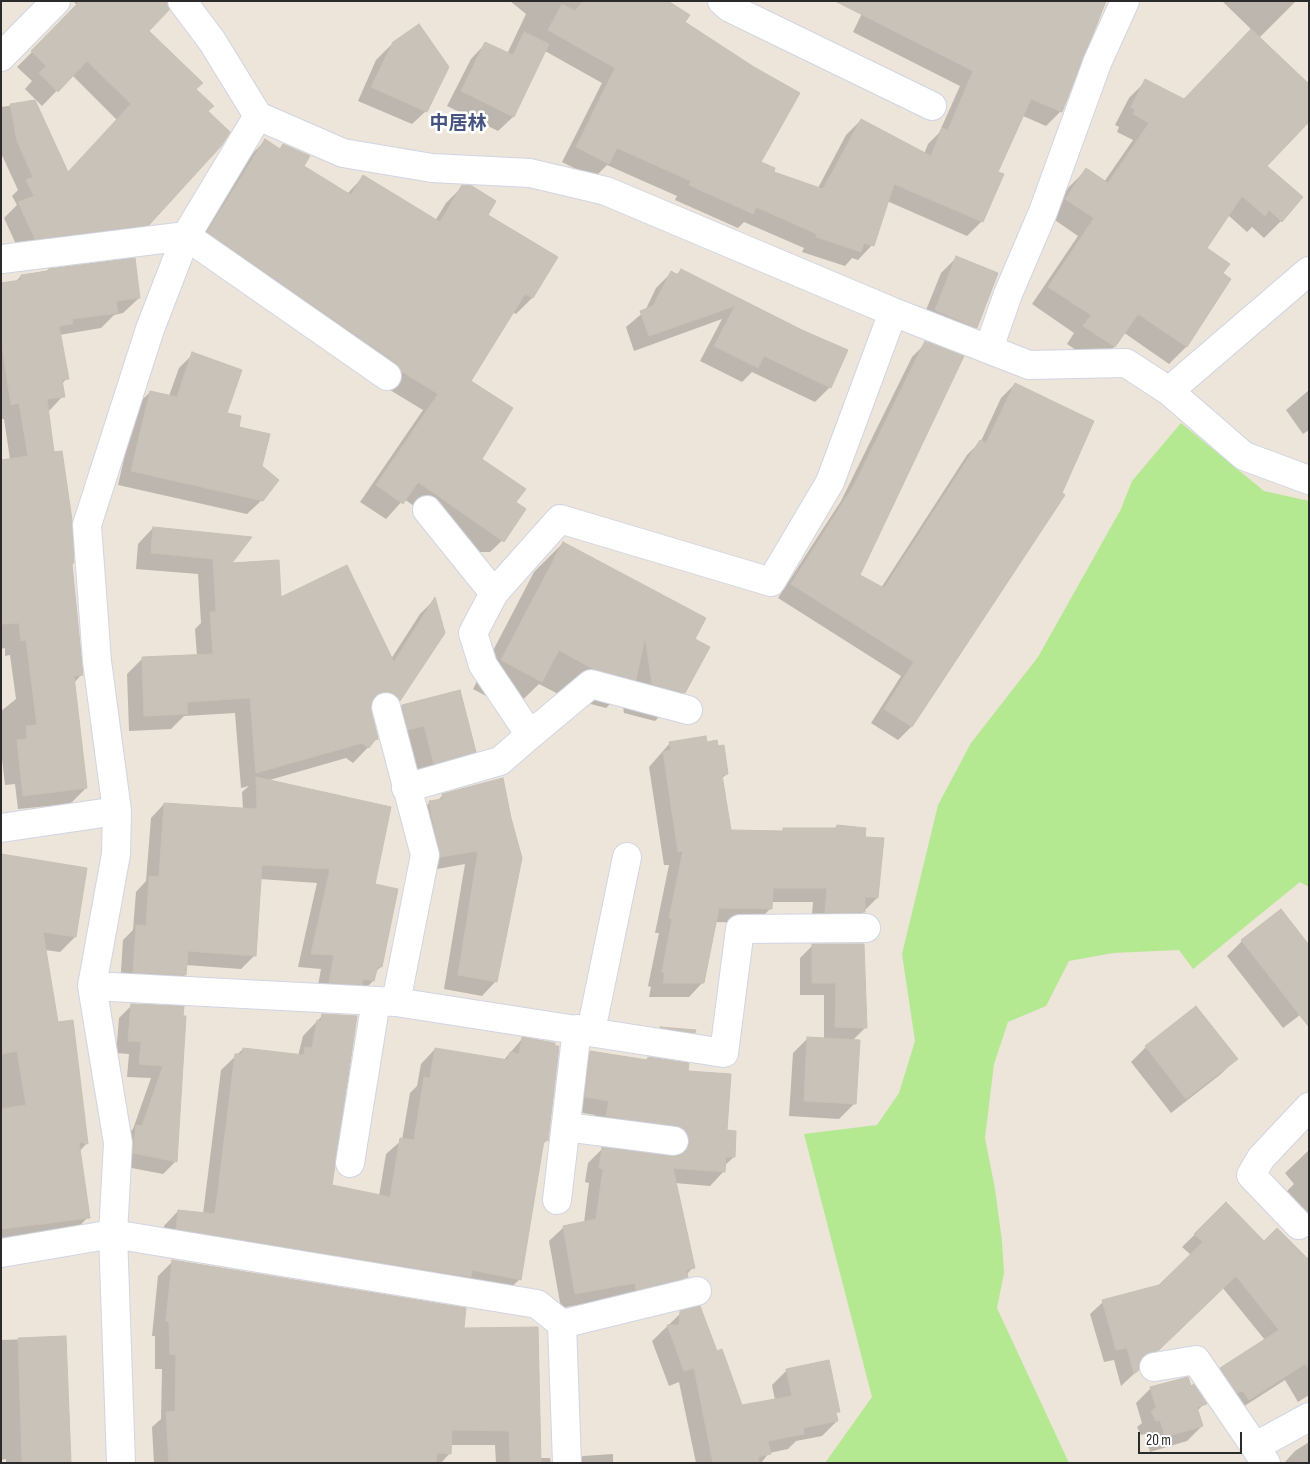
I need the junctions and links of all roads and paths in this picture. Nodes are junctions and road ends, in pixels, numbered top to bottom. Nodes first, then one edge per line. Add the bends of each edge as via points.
1 (56, 1) edge
2 (182, 1) edge
3 (722, 1) edge
4 (1125, 1) edge
5 (1, 57) edge
6 (932, 106) dead end
7 (258, 116) junction
8 (186, 236) junction
9 (2, 259) edge
10 (1309, 271) edge
11 (893, 312) junction
12 (989, 348) junction
13 (387, 376) dead end
14 (1169, 391) junction
15 (1309, 480) edge
16 (427, 510) dead end
17 (494, 593) junction
18 (386, 707) dead end
19 (688, 710) dead end
20 (530, 735) junction
21 (406, 788) junction
22 (117, 811) junction
23 (1, 828) edge
24 (627, 857) dead end
25 (866, 928) dead end
26 (92, 986) junction
27 (386, 1002) junction
28 (584, 1030) junction
29 (1309, 1107) edge
30 (566, 1127) junction
31 (674, 1141) dead end
32 (350, 1163) dead end
33 (557, 1200) dead end
34 (1299, 1225) dead end
35 (113, 1234) junction
36 (1, 1253) edge
37 (697, 1291) dead end
38 (562, 1324) junction
39 (1154, 1367) dead end
40 (1309, 1416) edge
41 (1261, 1454) edge
42 (120, 1463) edge
43 (566, 1463) edge

1 - 5 street
2 - 7 street via 212,41
3 - 6 street via 730,8
4 - 12 street via 1097,63
7 - 8 street
7 - 11 street via 343,152 432,168 530,173 606,191
8 - 9 street
8 - 13 street
8 - 22 street via 150,329 88,525 97,660
10 - 14 street
11 - 12 street
11 - 17 street via 830,482 771,582 560,519
12 - 14 street via 1030,365 1126,363
14 - 15 street via 1244,456
16 - 17 street
17 - 20 street via 473,633 483,665
18 - 21 street
19 - 20 street via 591,684
20 - 21 street via 500,761
21 - 27 street via 424,855
22 - 23 street
22 - 26 street via 116,854
24 - 28 street
25 - 28 street via 740,929 724,1053
26 - 27 street
26 - 35 street via 118,1143
27 - 28 street
27 - 32 street
28 - 30 street
29 - 34 street via 1261,1158 1251,1175
30 - 31 street
30 - 33 street
35 - 36 street
35 - 38 street via 537,1304
35 - 42 street
37 - 38 street
38 - 43 street
39 - 41 street via 1196,1360
40 - 41 street

